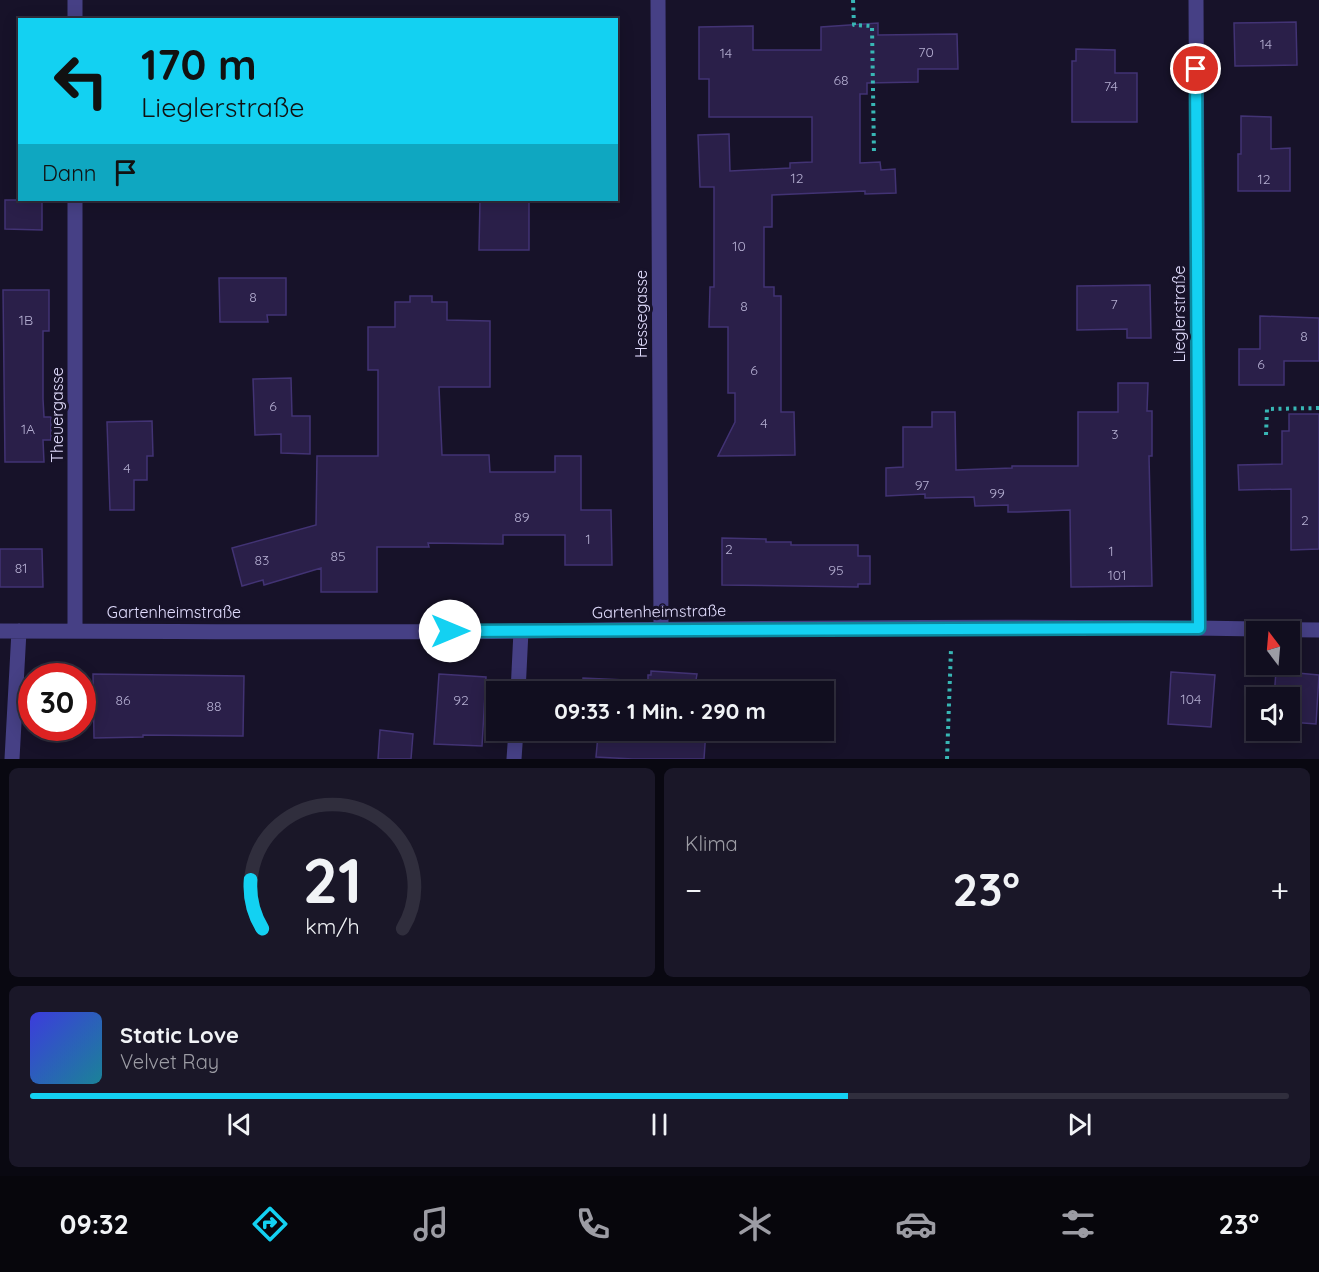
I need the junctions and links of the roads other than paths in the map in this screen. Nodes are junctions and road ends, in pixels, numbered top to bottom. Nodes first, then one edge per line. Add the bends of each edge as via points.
1 (75, 0) edge
2 (658, 0) edge
3 (1196, 0) edge
4 (75, 18) edge
5 (75, 201) edge
6 (1199, 628) junction
7 (661, 629) junction
8 (75, 630) junction
9 (1319, 630) edge
10 (0, 631) edge
11 (19, 631) junction
12 (521, 631) junction
13 (519, 681) edge
14 (515, 741) edge
15 (12, 759) edge
16 (514, 759) edge

1 - 4 street
2 - 7 street, Hessegasse
3 - 6 street, Lieglerstraße
5 - 8 street, Theuergasse
6 - 7 street, Gartenheimstraße
6 - 9 street, Gartenheimstraße
7 - 12 street, Gartenheimstraße
8 - 11 street, Gartenheimstraße
8 - 12 street, Gartenheimstraße
10 - 11 street, Gartenheimstraße
11 - 15 street
12 - 13 street
14 - 16 street

